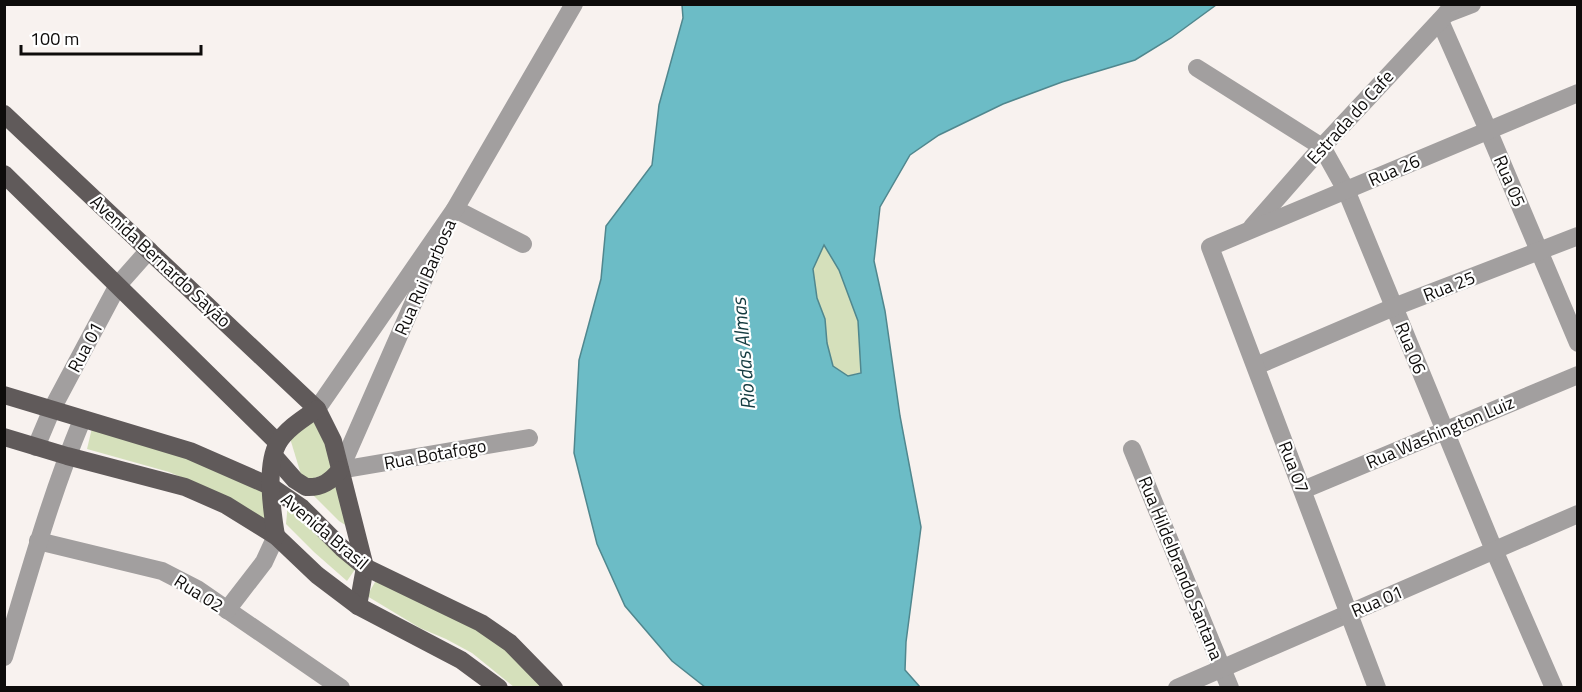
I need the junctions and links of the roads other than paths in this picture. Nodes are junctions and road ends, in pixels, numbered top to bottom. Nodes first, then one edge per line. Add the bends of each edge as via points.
1 (574, 4) edge
2 (1472, 4) edge
3 (1447, 13) edge
4 (1197, 68) dead end
5 (1578, 93) edge
6 (4, 114) edge
7 (1488, 130) junction
8 (1323, 147) junction
9 (4, 174) edge
10 (1346, 190) junction
11 (455, 208) junction
12 (1249, 231) junction
13 (1578, 236) edge
14 (523, 244) dead end
15 (1210, 247) joint
16 (149, 250) junction
17 (1539, 251) junction
18 (118, 285) junction
19 (1394, 307) junction
20 (1578, 343) edge
21 (1256, 366) junction
22 (1578, 375) edge
23 (4, 395) edge
24 (52, 409) junction
25 (317, 409) junction
26 (82, 420) junction
27 (1444, 429) junction
28 (4, 437) edge
29 (529, 438) dead end
30 (36, 447) junction
31 (1132, 449) dead end
32 (276, 450) junction
33 (67, 456) junction
34 (340, 470) junction
35 (270, 486) junction
36 (1303, 490) junction
37 (1578, 514) edge
38 (276, 536) junction
39 (39, 541) junction
40 (1494, 550) junction
41 (364, 567) junction
42 (358, 606) junction
43 (227, 610) junction
44 (1350, 612) junction
45 (4, 657) edge
46 (1222, 668) junction
47 (341, 687) edge
48 (498, 687) edge
49 (554, 687) edge
50 (1177, 687) edge
51 (1230, 687) edge
52 (1377, 687) edge
53 (1554, 687) edge

1 - 11 street
2 - 3 street
3 - 7 street, Rua 05
3 - 8 street, Estrada do Cafe
4 - 8 street, Rua 06
5 - 7 street, Rua 26
6 - 16 main road, Avenida Bernardo Sayão
7 - 10 street, Rua 26
7 - 17 street, Rua 05
8 - 10 street, Rua 06
8 - 12 street, Estrada do Cafe
9 - 18 main road
10 - 12 street, Rua 26
10 - 19 street, Rua 06
11 - 14 street
11 - 25 street, Rua Rui Barbosa
11 - 34 street, Rua Rui Barbosa
12 - 15 street, Rua 26
13 - 17 street, Rua 25
15 - 21 street, Rua 07
16 - 18 street, Rua 01
16 - 25 main road, Avenida Bernardo Sayão
17 - 19 street, Rua 25
17 - 20 street, Rua 05
18 - 24 street, Rua 01
18 - 32 main road
19 - 21 street, Rua 25
19 - 27 street, Rua 06
21 - 36 street, Rua 07
22 - 27 street, Rua Washington Luiz
23 - 24 main road, Avenida Brasil
24 - 26 main road, Avenida Brasil
24 - 30 street, Rua 01
25 - 32 main road via 297,423
25 - 34 main road via 333,441
26 - 33 street
26 - 35 main road, Avenida Brasil via 189,451
27 - 36 street, Rua Washington Luiz
27 - 40 street, Rua 06
28 - 30 main road, Avenida Brasil
29 - 34 street, Rua Botafogo
30 - 33 main road, Avenida Brasil
31 - 46 street, Rua Hildelbrando Santana
32 - 34 main road via 295,480 306,488 322,486
32 - 35 main road
33 - 38 main road, Avenida Brasil via 185,487 226,505
33 - 39 street
34 - 41 main road
35 - 38 main road
35 - 41 main road, Avenida Brasil via 302,508
36 - 44 street, Rua 07
37 - 40 street, Rua 01
38 - 42 main road, Avenida Brasil via 317,575
38 - 43 street via 264,562
39 - 43 street, Rua 02 via 162,571
39 - 45 street
40 - 44 street, Rua 01
40 - 53 street, Rua 06
41 - 42 main road
41 - 49 main road, Avenida Brasil via 481,623 510,643
42 - 48 main road, Avenida Brasil via 461,660
43 - 47 street, Rua 02
44 - 46 street, Rua 01
44 - 52 street, Rua 07
46 - 50 street, Rua 01
46 - 51 street, Rua Hildelbrando Santana

